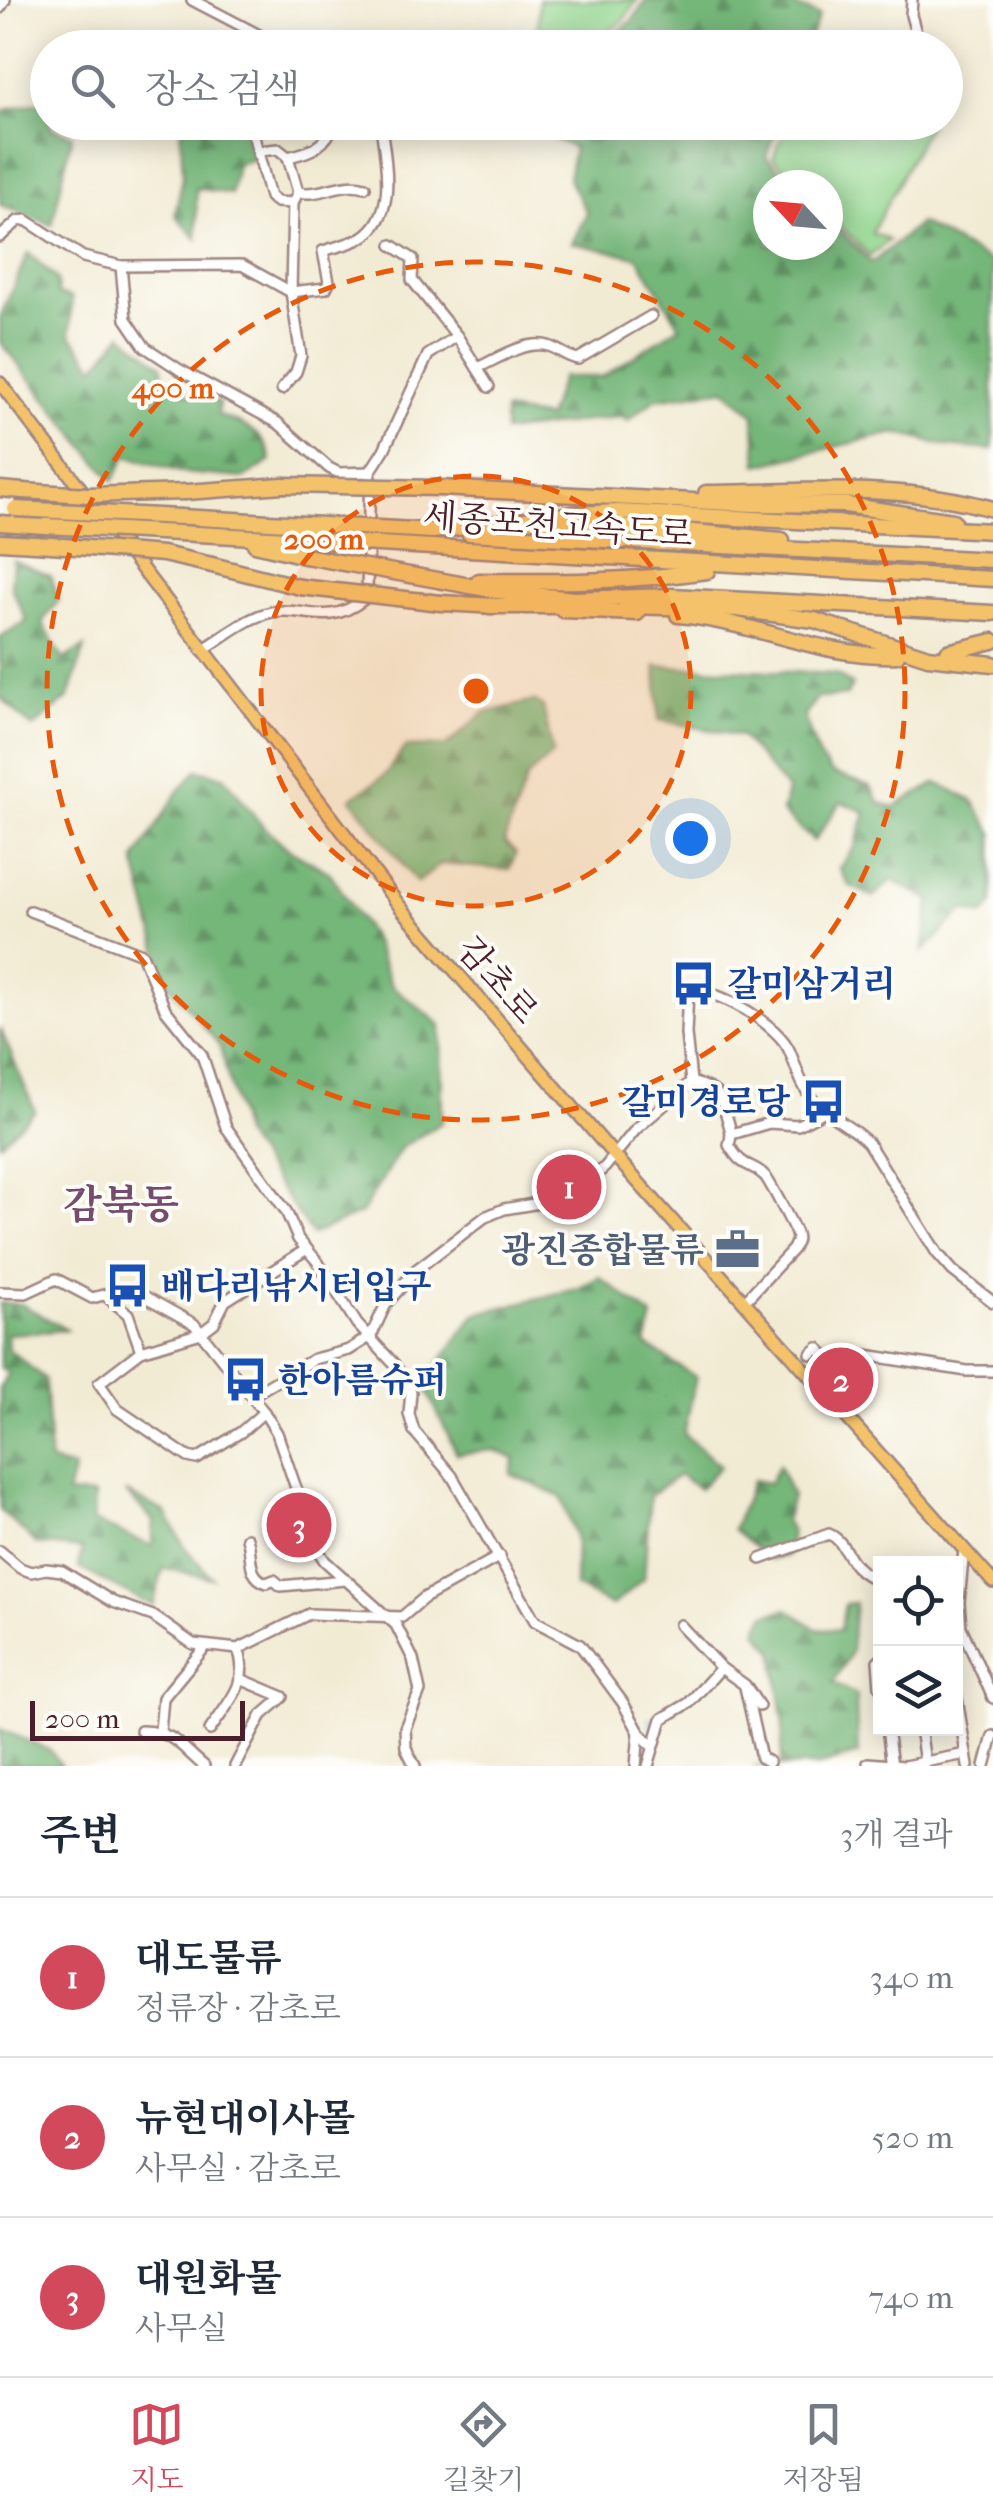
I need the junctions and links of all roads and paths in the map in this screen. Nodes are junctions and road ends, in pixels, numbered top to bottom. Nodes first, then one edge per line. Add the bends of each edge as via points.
1 (4, 0) edge
2 (192, 0) edge
3 (912, 0) edge
4 (0, 8) edge
5 (250, 30) edge
6 (915, 30) edge
7 (256, 140) edge
8 (325, 140) edge
9 (383, 140) edge
10 (259, 151) junction
11 (288, 157) junction
12 (364, 187) dead end
13 (295, 198) junction
14 (0, 237) edge
15 (392, 245) dead end
16 (122, 266) junction
17 (290, 292) junction
18 (650, 316) dead end
19 (457, 336) junction
20 (477, 368) junction
21 (0, 383) edge
22 (488, 387) dead end
23 (282, 390) dead end
24 (370, 472) junction
25 (440, 488) junction
26 (0, 490) edge
27 (7, 509) edge
28 (993, 509) edge
29 (0, 523) edge
30 (498, 523) junction
31 (993, 530) edge
32 (432, 539) junction
33 (0, 542) edge
34 (305, 548) junction
35 (922, 556) junction
36 (993, 560) edge
37 (737, 566) junction
38 (993, 579) edge
39 (443, 581) junction
40 (489, 606) junction
41 (993, 613) edge
42 (993, 641) edge
43 (202, 650) junction
44 (948, 652) dead end
45 (897, 655) dead end
46 (993, 664) edge
47 (30, 911) dead end
48 (691, 1082) junction
49 (826, 1111) junction
50 (732, 1134) junction
51 (614, 1155) junction
52 (307, 1249) junction
53 (0, 1292) edge
54 (105, 1296) junction
55 (744, 1302) junction
56 (993, 1302) edge
57 (200, 1333) junction
58 (371, 1336) junction
59 (142, 1350) junction
60 (789, 1354) junction
61 (811, 1354) junction
62 (993, 1371) edge
63 (806, 1373) junction
64 (252, 1396) junction
65 (264, 1412) junction
66 (248, 1538) dead end
67 (964, 1549) junction
68 (0, 1551) edge
69 (500, 1556) junction
70 (963, 1556) edge
71 (761, 1558) dead end
72 (873, 1578) edge
73 (345, 1580) junction
74 (993, 1582) edge
75 (389, 1618) junction
76 (680, 1625) dead end
77 (963, 1631) edge
78 (206, 1646) junction
79 (238, 1649) junction
80 (721, 1668) junction
81 (243, 1680) junction
82 (745, 1685) junction
83 (993, 1698) edge
84 (759, 1706) dead end
85 (210, 1730) dead end
86 (141, 1731) dead end
87 (160, 1731) junction
88 (641, 1734) junction
89 (963, 1735) edge
90 (887, 1736) edge
91 (921, 1736) edge
92 (993, 1736) edge
93 (652, 1746) junction
94 (966, 1754) junction
95 (770, 1762) dead end
96 (868, 1763) dead end
97 (925, 1764) edge
98 (204, 1766) edge
99 (236, 1766) edge
100 (415, 1766) edge
101 (636, 1766) edge
102 (648, 1766) edge
103 (892, 1766) edge
104 (968, 1766) edge
105 (984, 1766) edge

1 - 4 street
2 - 5 street
3 - 6 street
7 - 10 street
8 - 11 street
9 - 17 street via 388,183 376,226 323,251 327,287
10 - 11 street via 278,149
10 - 13 street via 270,197
11 - 13 street
12 - 13 street via 350,183
13 - 17 street
14 - 16 street via 21,219 83,257
15 - 19 street via 413,259 412,280
16 - 17 street via 242,265
16 - 24 street via 126,319 145,347 278,422 329,468
17 - 23 street via 301,356
18 - 20 street via 578,359 550,346 531,346
19 - 20 street
19 - 24 street via 428,355
20 - 22 street
21 - 43 main road, 감초로
24 - 43 street via 363,600 322,617 265,614
25 - 26 highway, bridge
25 - 28 highway via 871,489
25 - 31 highway via 845,505
27 - 32 highway, 세종포천고속도로, bridge via 288,523
29 - 34 highway, 세종포천고속도로, bridge via 215,535
30 - 31 highway via 618,512
30 - 32 highway
30 - 35 highway via 648,528
32 - 34 highway, 세종포천고속도로, bridge
32 - 35 highway, 세종포천고속도로
32 - 37 highway, 세종포천고속도로
33 - 40 highway, bridge via 163,554 300,587
34 - 39 highway, bridge
35 - 36 highway, 세종포천고속도로
37 - 38 highway, 세종포천고속도로
37 - 39 highway via 629,580
39 - 41 highway via 574,598 672,596
40 - 45 highway via 702,617 821,650
40 - 46 highway via 738,609 814,620 928,656
42 - 44 highway
43 - 51 main road, 감초로 via 402,909
47 - 52 street via 142,954 166,1010 202,1056 226,1127
48 - 49 street via 685,1020 688,989 697,989 741,1008 777,1036 805,1089
48 - 50 street via 723,1099
48 - 51 street
49 - 50 street via 798,1125 769,1123
49 - 56 street via 868,1143 936,1253
50 - 55 street via 729,1146 744,1166 771,1183 797,1240
51 - 55 main road, 감초로
51 - 58 street via 573,1191 492,1213 434,1254 386,1304
52 - 57 street via 225,1301
52 - 58 street
53 - 54 street via 26,1293 56,1279 83,1295
54 - 57 street via 137,1292
54 - 59 street via 128,1314
55 - 60 main road, 감초로
57 - 59 street
57 - 64 street
58 - 64 street via 314,1359
58 - 69 street via 411,1392 414,1431 452,1476
59 - 65 street via 98,1384 117,1409 188,1457 197,1460
60 - 61 street
60 - 63 main road, 감초로
61 - 62 street via 818,1348 844,1374 866,1355
61 - 63 street
63 - 67 main road, 감초로
64 - 65 street
65 - 73 street via 318,1549
66 - 73 street via 259,1581 281,1586
67 - 70 street
67 - 74 main road, 감초로
68 - 78 street via 31,1572 62,1571
69 - 75 street via 424,1598 402,1618
69 - 88 street via 535,1622 580,1645
71 - 72 street via 829,1534 839,1538 854,1568
73 - 75 street
75 - 79 street via 309,1614
75 - 100 street via 420,1686 405,1728
76 - 80 street
77 - 83 street
78 - 79 street
78 - 87 street via 164,1698
79 - 81 street
80 - 82 street
80 - 93 street via 662,1719
81 - 85 street
81 - 99 street via 283,1697 262,1715
82 - 84 street
82 - 95 street via 760,1758
86 - 87 street
87 - 98 street
88 - 93 street
88 - 101 street
89 - 94 street
90 - 103 street
91 - 97 street
92 - 105 street
93 - 102 street
94 - 97 street
94 - 104 street
96 - 103 street
97 - 103 street

